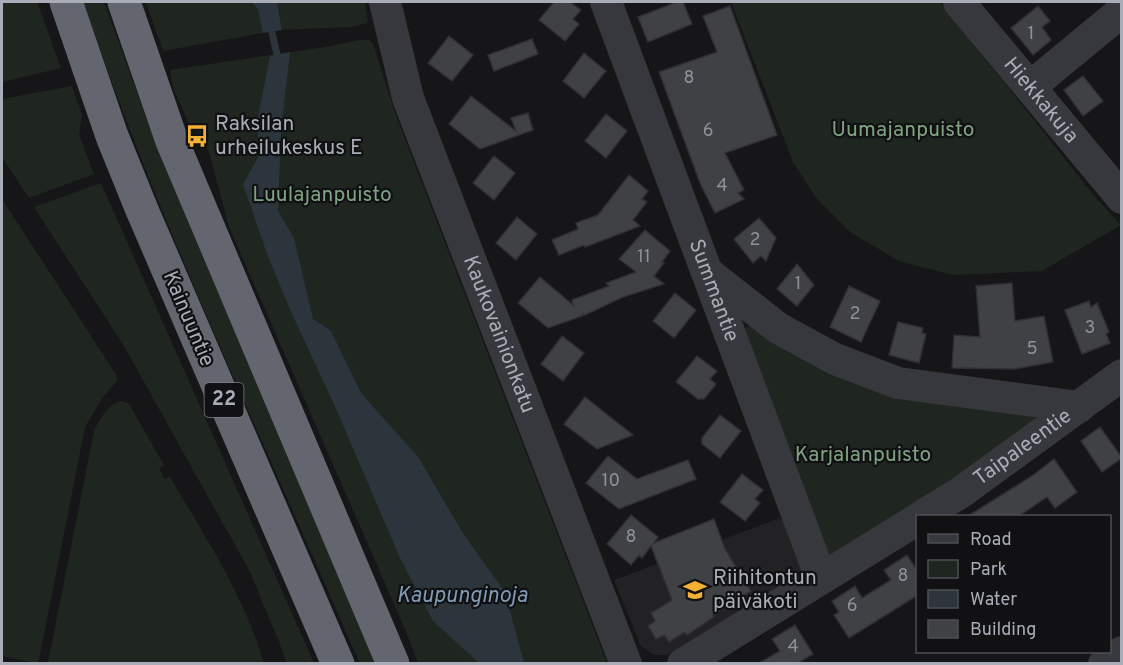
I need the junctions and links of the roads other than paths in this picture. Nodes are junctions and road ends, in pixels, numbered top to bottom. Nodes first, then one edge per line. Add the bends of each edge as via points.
1 (66, 2) edge
2 (124, 2) edge
3 (385, 2) edge
4 (606, 2) edge
5 (959, 2) edge
6 (1122, 11) edge
7 (1030, 87) junction
8 (1122, 198) edge
9 (708, 272) junction
10 (1122, 375) edge
11 (1079, 407) junction
12 (924, 515) edge
13 (916, 520) edge
14 (821, 578) junction
15 (1122, 652) edge
16 (338, 663) edge
17 (393, 663) edge
18 (626, 663) edge
19 (683, 663) edge
20 (1104, 663) edge

1 - 16 highway, Kainuuntie / 22 via 142,210
2 - 17 highway, 22 via 172,141
3 - 18 street, Kaukovainionkatu via 408,98
4 - 9 street, Summantie
5 - 7 street, Hiekkakuja
6 - 7 street
7 - 8 street, Hiekkakuja
9 - 11 street via 778,328 835,359 898,383
9 - 14 street, Summantie
10 - 11 street, Taipaleentie
11 - 12 street, Taipaleentie
13 - 14 street
14 - 19 street
15 - 20 street

